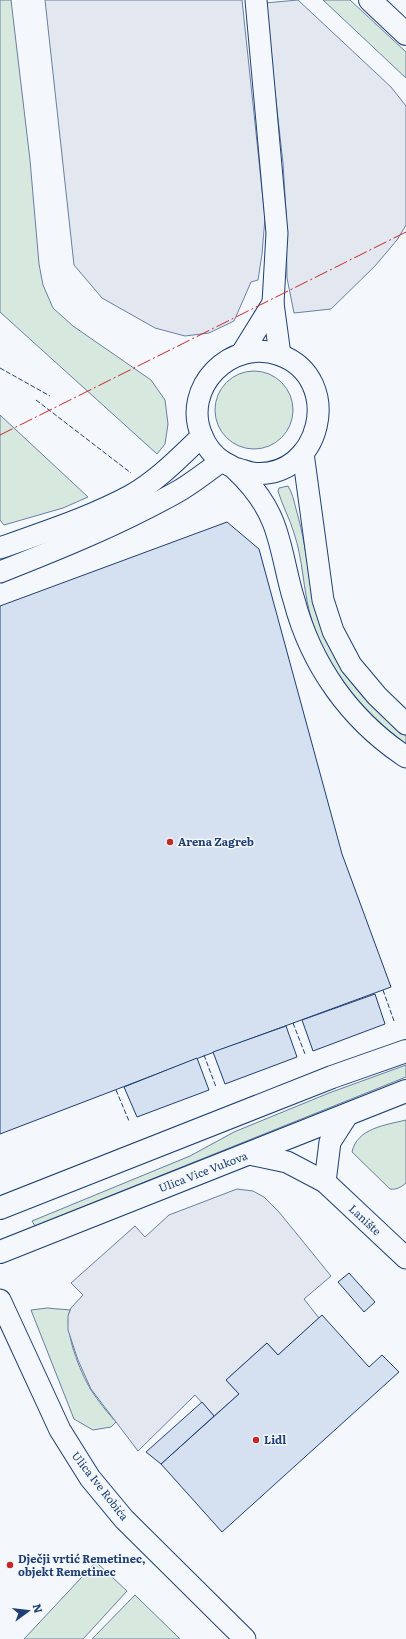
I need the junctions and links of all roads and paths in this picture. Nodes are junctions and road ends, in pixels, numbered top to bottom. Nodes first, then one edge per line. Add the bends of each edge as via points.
1 (256, 0) edge
2 (370, 0) edge
3 (406, 34) edge
4 (273, 303) junction
5 (242, 353) junction
6 (280, 355) junction
7 (202, 436) junction
8 (303, 453) junction
9 (228, 465) junction
10 (0, 548) edge
11 (0, 572) edge
12 (406, 724) edge
13 (406, 757) edge
14 (406, 1050) edge
15 (406, 1092) edge
16 (348, 1114) junction
17 (249, 1154) junction
18 (325, 1182) junction
19 (0, 1208) edge
20 (0, 1252) edge
21 (406, 1258) edge
22 (0, 1300) edge
23 (245, 1639) edge

1 - 4 street via 277,233
2 - 3 street
4 - 5 street
4 - 6 street
5 - 6 street via 262,350
5 - 7 street via 228,358 215,368 205,381 198,398 197,417
6 - 8 street via 296,364 310,379 317,397 319,417 314,436
7 - 9 street via 210,450
7 - 10 street via 166,470 130,495 76,520
8 - 9 street via 288,465 271,472 252,473
8 - 12 street via 323,600 333,631 358,674 376,696
9 - 11 street via 82,540
9 - 13 street via 260,497 273,522 296,608 323,673 362,722 385,743
14 - 19 street
15 - 16 street, Ulica Vice Vukova
16 - 17 street, Ulica Vice Vukova
16 - 18 street via 330,1142
17 - 18 street, Lanište via 287,1162
17 - 20 street, Ulica Vice Vukova
18 - 21 street, Lanište
22 - 23 street, Ulica Ive Robića via 60,1430 90,1478 124,1519

